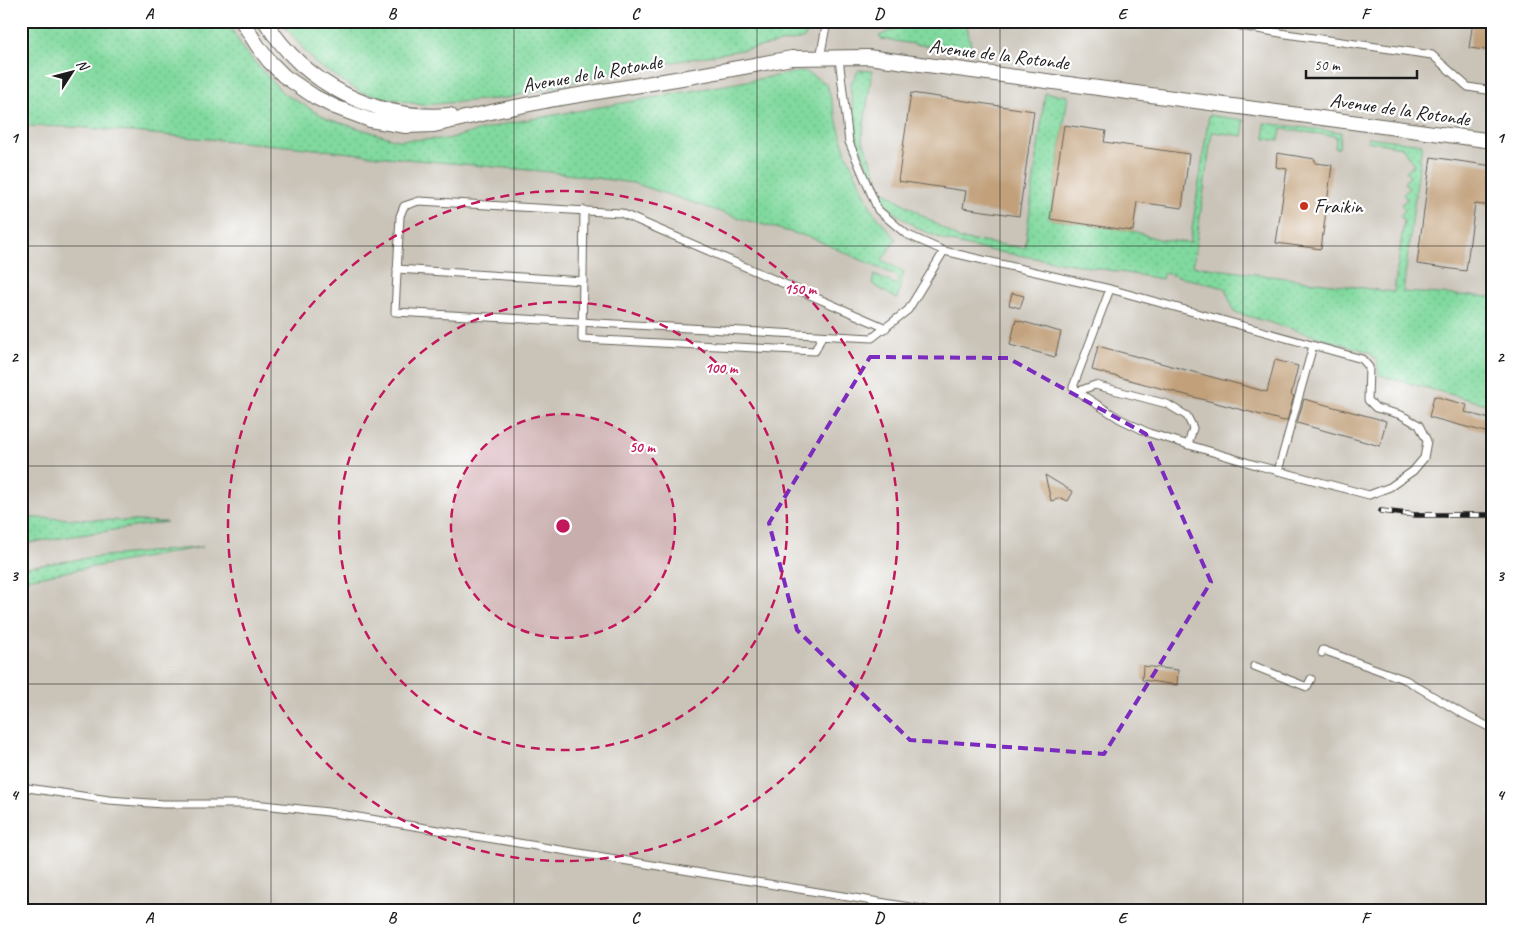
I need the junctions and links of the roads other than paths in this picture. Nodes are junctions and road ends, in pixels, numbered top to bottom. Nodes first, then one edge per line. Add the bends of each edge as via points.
1 (242, 21) edge
2 (265, 21) edge
3 (1230, 21) edge
4 (828, 22) edge
5 (820, 58) junction
6 (839, 58) junction
7 (1493, 91) edge
8 (500, 110) junction
9 (1493, 142) edge
10 (584, 210) junction
11 (944, 251) junction
12 (397, 269) junction
13 (583, 281) junction
14 (1110, 289) junction
15 (582, 322) junction
16 (886, 328) junction
17 (822, 336) junction
18 (1314, 346) junction
19 (1078, 391) junction
20 (1188, 445) junction
21 (1278, 471) junction
22 (1322, 653) dead end
23 (1254, 666) dead end
24 (1311, 678) dead end
25 (1493, 728) edge
26 (21, 787) edge
27 (928, 910) edge

1 - 8 street, Avenue de la Rotonde via 269,61 284,76 315,97 352,114 389,124 421,126
2 - 8 street, Avenue de la Rotonde via 284,48 306,70 336,90 367,104 422,116
3 - 7 lane via 1286,34 1432,55 1468,87
4 - 5 lane
5 - 6 street, Avenue de la Rotonde
5 - 8 street, Avenue de la Rotonde via 792,58
6 - 9 street, Avenue de la Rotonde via 868,58 1006,75
6 - 11 lane via 849,142 878,210 906,234
10 - 12 lane via 419,201 404,206 400,216
10 - 13 lane
10 - 16 lane via 621,213
11 - 14 lane
11 - 16 lane via 908,310
12 - 13 lane
12 - 15 lane via 395,312
13 - 15 lane
14 - 18 lane
14 - 19 lane via 1073,387
15 - 17 lane
15 - 17 lane via 582,339 815,351
16 - 17 lane via 872,338
18 - 21 lane
18 - 21 lane via 1362,359 1370,367 1368,400 1376,408 1419,424 1427,441 1424,458 1413,471 1390,487 1368,495
19 - 20 lane via 1148,434
19 - 20 lane via 1095,385 1167,404 1187,416 1193,428
20 - 21 lane
22 - 25 lane via 1323,650 1406,680
23 - 24 lane via 1307,687
26 - 27 lane via 109,800 163,804 254,804 328,812

